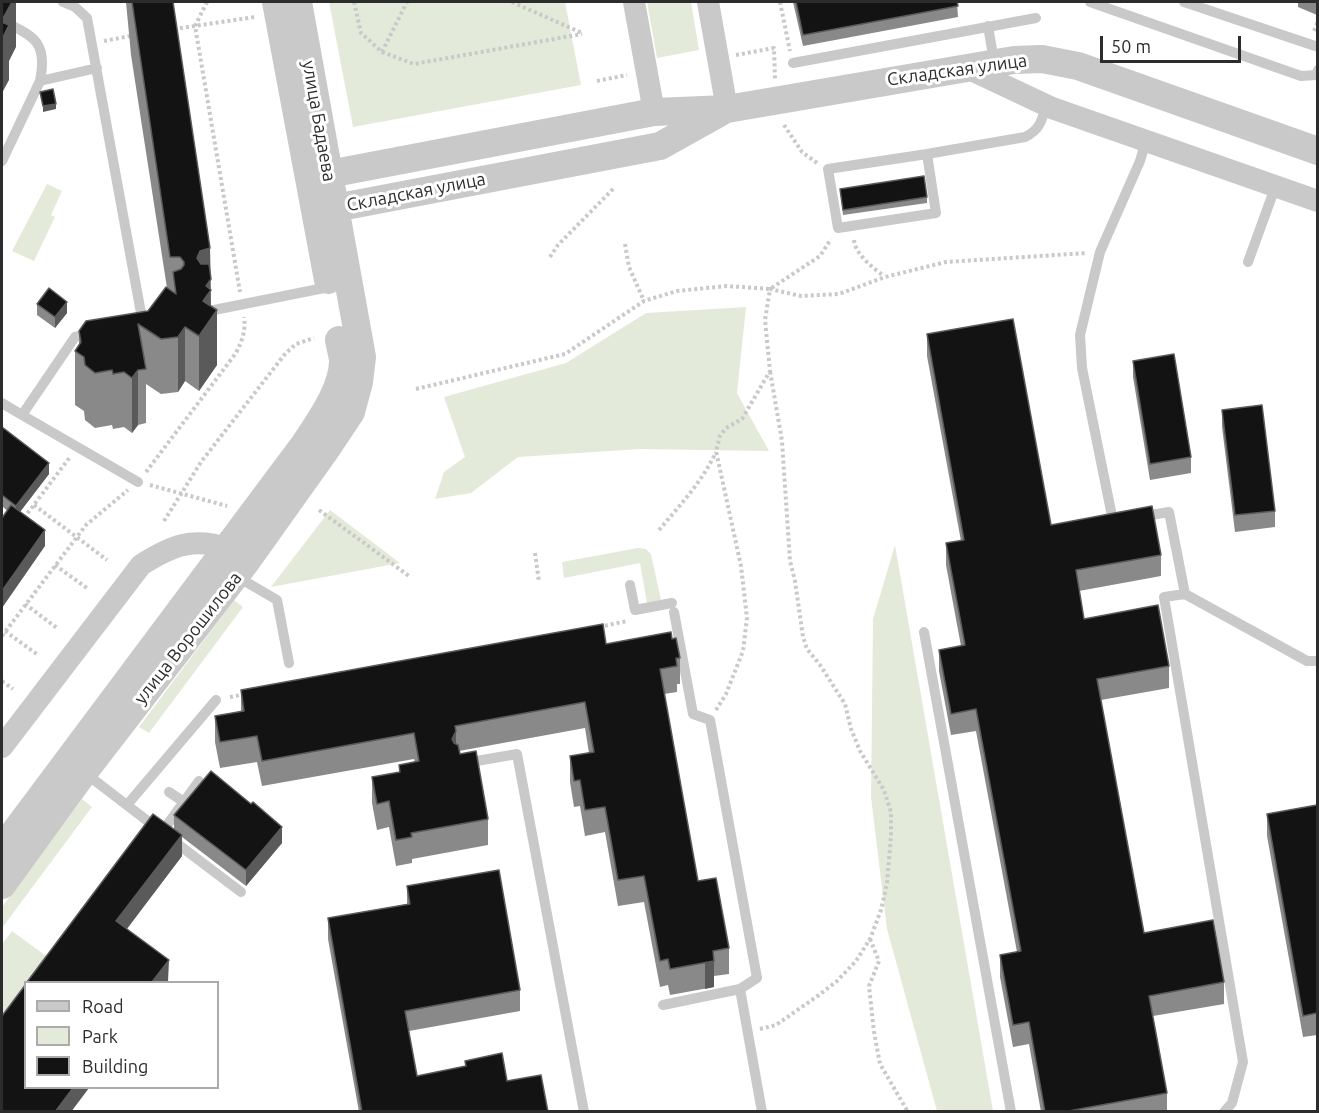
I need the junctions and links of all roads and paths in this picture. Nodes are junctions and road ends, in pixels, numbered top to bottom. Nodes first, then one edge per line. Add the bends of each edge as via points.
1 (63, 2) edge
2 (207, 2) edge
3 (298, 2) edge
4 (354, 2) edge
5 (407, 2) edge
6 (512, 2) edge
7 (634, 2) edge
8 (708, 2) edge
9 (780, 2) edge
10 (1090, 2) edge
11 (1184, 2) edge
12 (266, 9) edge
13 (1036, 18) dead end
14 (2, 21) edge
15 (1317, 21) edge
16 (195, 26) junction
17 (988, 26) junction
18 (170, 30) edge
19 (1314, 31) dead end
20 (130, 36) dead end
21 (92, 43) junction
22 (1317, 47) edge
23 (382, 52) junction
24 (727, 56) dead end
25 (994, 62) junction
26 (793, 63) junction
27 (774, 66) junction
28 (964, 67) junction
29 (96, 68) junction
30 (1317, 70) edge
31 (629, 75) dead end
32 (40, 81) junction
33 (597, 81) dead end
34 (776, 86) dead end
35 (1046, 106) junction
36 (727, 109) junction
37 (654, 112) junction
38 (783, 125) dead end
39 (1146, 141) junction
40 (660, 146) junction
41 (1317, 151) edge
42 (927, 154) junction
43 (2, 161) edge
44 (828, 169) junction
45 (329, 174) junction
46 (1276, 185) junction
47 (615, 187) dead end
48 (1317, 201) edge
49 (324, 204) junction
50 (853, 226) junction
51 (838, 228) junction
52 (625, 244) dead end
53 (1100, 252) junction
54 (550, 257) dead end
55 (1248, 262) dead end
56 (885, 277) junction
57 (329, 287) junction
58 (770, 289) junction
59 (644, 301) junction
60 (242, 304) junction
61 (204, 312) edge
62 (132, 326) edge
63 (109, 330) edge
64 (314, 338) dead end
65 (770, 371) junction
66 (350, 379) junction
67 (416, 389) dead end
68 (2, 403) edge
69 (22, 415) junction
70 (79, 446) junction
71 (716, 451) junction
72 (138, 482) junction
73 (181, 492) junction
74 (34, 505) junction
75 (227, 506) dead end
76 (320, 510) dead end
77 (164, 521) dead end
78 (21, 522) edge
79 (659, 530) dead end
80 (76, 537) junction
81 (535, 553) dead end
82 (107, 560) dead end
83 (233, 560) junction
84 (55, 565) junction
85 (409, 576) dead end
86 (539, 582) dead end
87 (630, 585) dead end
88 (87, 588) dead end
89 (1185, 594) junction
90 (26, 604) junction
91 (631, 620) dead end
92 (598, 627) edge
93 (57, 628) dead end
94 (5, 631) junction
95 (924, 632) dead end
96 (2, 636) edge
97 (38, 655) dead end
98 (1317, 661) edge
99 (289, 663) dead end
100 (2, 681) edge
101 (13, 689) dead end
102 (251, 693) edge
103 (216, 699) joint
104 (710, 720) junction
105 (2, 747) edge
106 (459, 764) edge
107 (76, 766) junction
108 (199, 781) edge
109 (169, 792) dead end
110 (184, 802) junction
111 (127, 805) junction
112 (162, 832) junction
113 (2, 849) edge
114 (2, 885) edge
115 (242, 892) dead end
116 (870, 939) junction
117 (740, 989) junction
118 (663, 1005) dead end
119 (747, 1032) junction
120 (584, 1112) edge
121 (762, 1112) edge
122 (908, 1112) edge
123 (1011, 1112) edge
124 (1224, 1112) edge

1 - 21 lane via 87,18
2 - 16 path
3 - 45 street, улица Бадаева
4 - 23 path via 361,33
5 - 23 path
6 - 23 path via 582,34 414,64
7 - 37 street
8 - 36 street
9 - 26 path
10 - 30 lane via 1301,76 1316,75
11 - 22 lane
12 - 16 path
12 - 49 street, улица Бадаева
13 - 17 lane
14 - 32 lane via 38,42 43,54
15 - 19 path
16 - 18 path
16 - 60 path
17 - 25 lane
17 - 26 lane
20 - 21 path
21 - 29 lane
24 - 27 path via 774,48
25 - 28 street, Складская улица
25 - 41 street, Складская улица via 1042,59 1078,66
26 - 27 path
27 - 34 path
28 - 35 street
28 - 36 street, Складская улица
29 - 32 lane
29 - 62 lane via 149,323
31 - 33 path
32 - 43 lane
35 - 39 street
35 - 42 lane via 1041,125 1025,137
36 - 37 street, Складская улица
36 - 40 street, Складская улица
37 - 40 street
37 - 45 street, Складская улица
38 - 44 path via 802,152
39 - 46 street
39 - 53 lane
40 - 49 street, Складская улица
42 - 44 lane
42 - 50 lane via 936,213
44 - 51 lane
45 - 49 street, Складская улица
46 - 48 street
46 - 55 lane
47 - 54 path
49 - 57 street, улица Бадаева
49 - 66 street, улица Бадаева via 362,357
50 - 51 lane
50 - 56 path via 854,246
51 - 58 path via 820,256
52 - 59 path via 629,267
53 - 56 path via 946,262
53 - 89 lane via 1080,335 1108,522 1169,512
56 - 58 path via 839,294 801,296
57 - 60 lane
57 - 66 street, улица Бадаева
58 - 59 path via 717,287 677,291
58 - 65 path via 765,320
59 - 67 path via 565,354
60 - 61 lane
60 - 72 path via 245,326 236,353
63 - 69 lane via 75,337
64 - 73 path via 296,344 285,354
65 - 71 path via 742,419 720,436
65 - 116 path via 782,441 790,561 803,637 845,704 860,751 884,790 891,812 886,883
66 - 83 street, улица Ворошилова via 351,412
68 - 69 lane
69 - 70 lane
70 - 72 lane
70 - 74 path
71 - 79 path via 708,470
71 - 104 path via 741,566 747,618 743,651 726,694
72 - 73 path
72 - 80 path
73 - 75 path
73 - 77 path
74 - 78 path
74 - 80 path
76 - 85 path
80 - 82 path
80 - 84 path
81 - 86 path
83 - 99 lane via 277,600
83 - 105 street via 211,543 190,543 166,550 141,565
83 - 107 street, улица Ворошилова
84 - 88 path
84 - 90 path
87 - 104 lane via 635,610 673,608 693,714
89 - 98 lane via 1307,661
89 - 124 lane via 1164,597 1243,1062 1232,1103
90 - 93 path
90 - 94 path
91 - 92 path
94 - 96 path
94 - 97 path
95 - 123 lane
100 - 101 path
102 - 103 path
103 - 111 lane
104 - 117 lane via 757,978
106 - 120 lane via 517,754
107 - 111 lane
107 - 113 street, улица Ворошилова
107 - 114 street, улица Ворошилова
108 - 110 lane
109 - 110 lane
110 - 112 lane
111 - 112 lane
112 - 115 lane
116 - 119 path via 856,961 819,995 776,1025
116 - 122 path via 879,961 869,986 880,1064
117 - 118 lane
117 - 119 lane
119 - 121 lane

